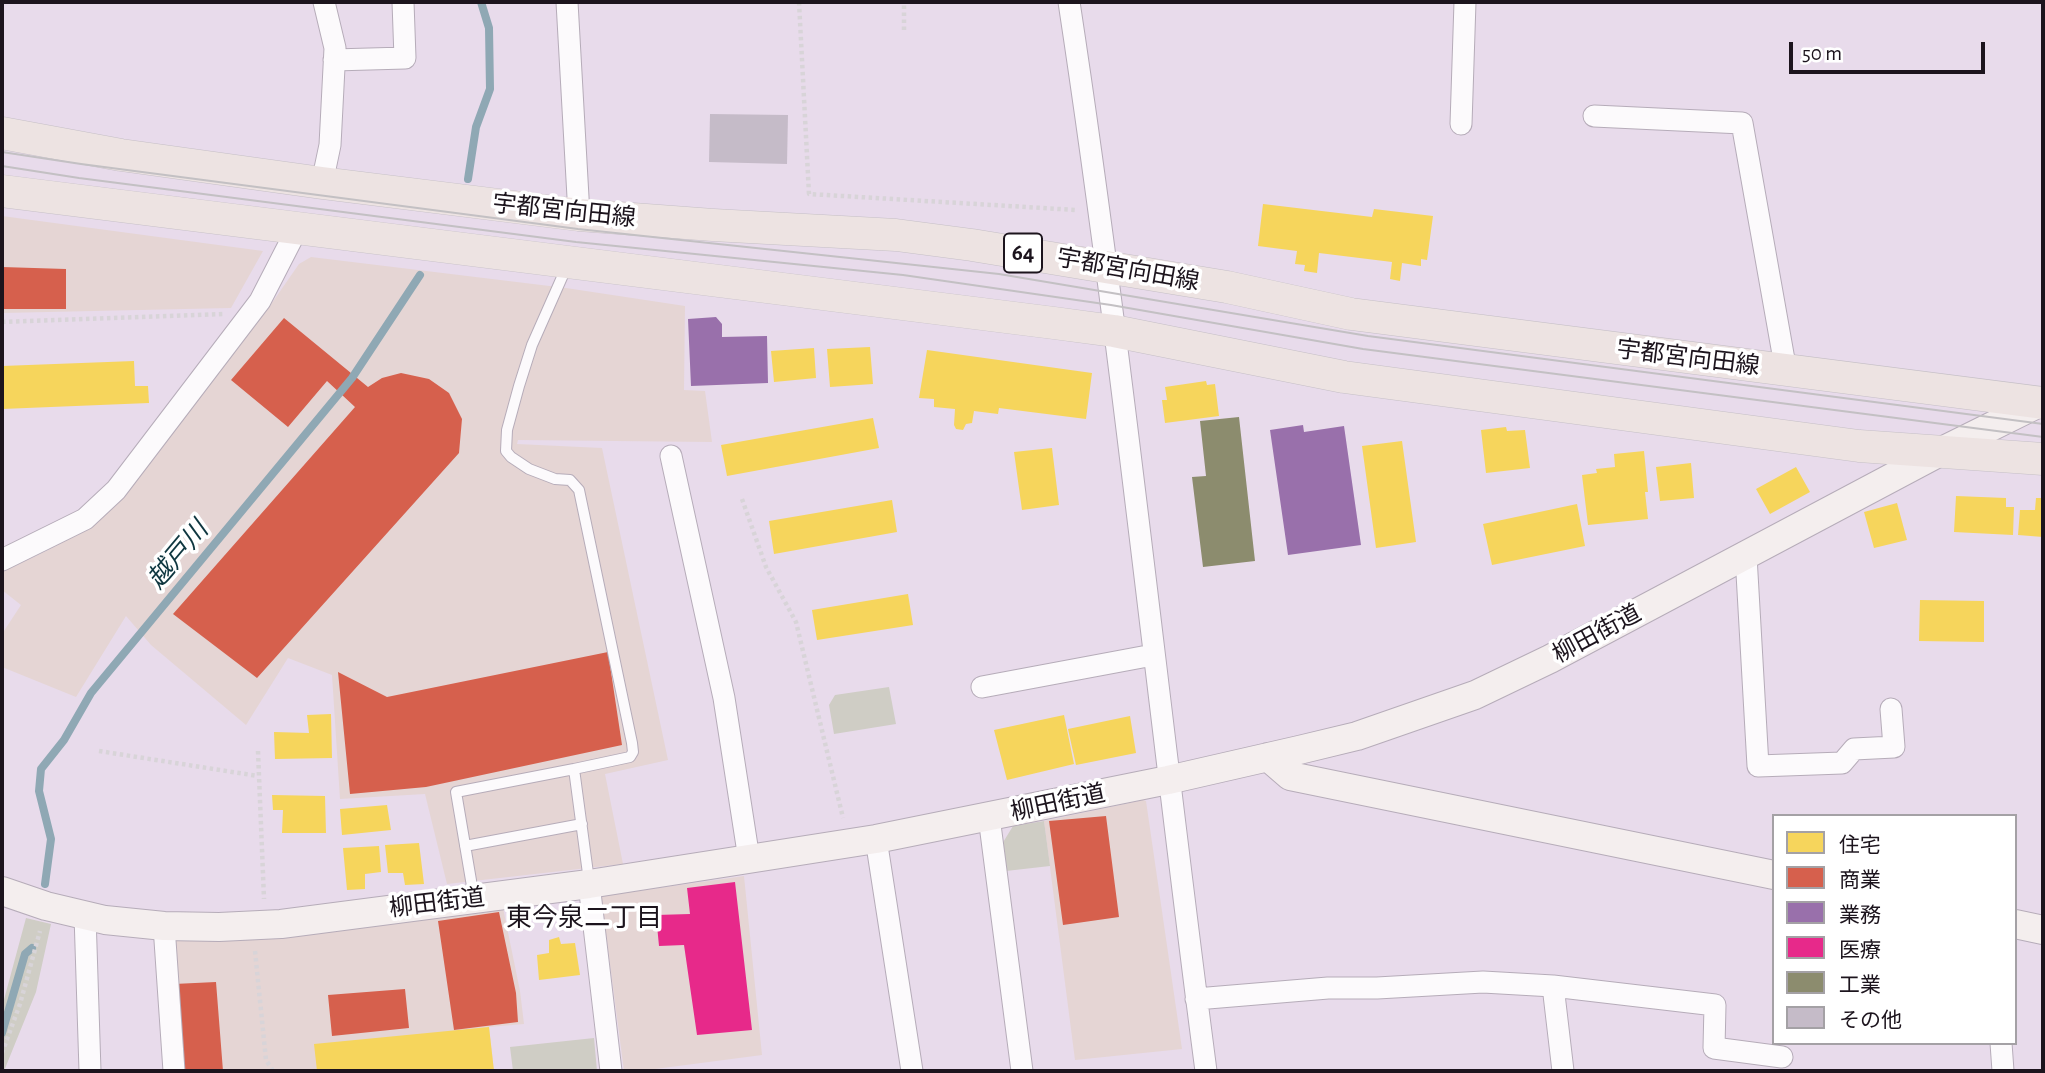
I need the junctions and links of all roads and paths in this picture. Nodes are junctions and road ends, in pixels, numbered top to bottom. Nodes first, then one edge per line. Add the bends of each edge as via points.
1 (324, 2) edge
2 (403, 2) edge
3 (567, 2) edge
4 (799, 2) edge
5 (904, 2) edge
6 (1069, 2) edge
7 (1465, 2) edge
8 (904, 30) dead end
9 (334, 60) junction
10 (1594, 116) dead end
11 (1461, 124) dead end
12 (2, 133) edge
13 (321, 183) junction
14 (2, 191) edge
15 (1098, 211) junction
16 (579, 215) junction
17 (297, 229) junction
18 (568, 263) junction
19 (1105, 265) junction
20 (251, 313) junction
21 (2, 322) edge
22 (1114, 331) junction
23 (1786, 370) junction
24 (2042, 402) edge
25 (1940, 452) junction
26 (671, 456) dead end
27 (2043, 459) edge
28 (742, 499) dead end
29 (1746, 556) junction
30 (2, 560) edge
31 (1153, 655) junction
32 (982, 687) dead end
33 (1891, 709) dead end
34 (99, 751) dead end
35 (258, 751) dead end
36 (1268, 757) junction
37 (574, 769) junction
38 (258, 776) junction
39 (1168, 780) junction
40 (989, 817) junction
41 (582, 824) junction
42 (876, 839) junction
43 (849, 843) junction
44 (465, 846) junction
45 (749, 859) junction
46 (1772, 875) edge
47 (589, 884) junction
48 (2, 891) edge
49 (474, 898) junction
50 (46, 906) junction
51 (85, 915) junction
52 (2017, 924) edge
53 (259, 925) junction
54 (164, 926) junction
55 (2043, 930) edge
56 (1553, 986) junction
57 (1196, 999) junction
58 (2001, 1045) edge
59 (2, 1053) edge
60 (1782, 1058) dead end
61 (90, 1071) edge
62 (174, 1071) edge
63 (273, 1071) edge
64 (611, 1071) edge
65 (912, 1071) edge
66 (1022, 1071) edge
67 (1206, 1071) edge
68 (1563, 1071) edge
69 (2003, 1071) edge

1 - 9 street
2 - 9 street via 405,58
3 - 16 street
4 - 15 path via 809,194
5 - 8 path
6 - 15 street
7 - 11 street
9 - 13 street via 330,145
10 - 23 street via 1742,123
12 - 13 main road, 宇都宮向田線 / 64
13 - 16 main road, 宇都宮向田線 / 64
14 - 17 main road, 宇都宮向田線
15 - 19 street
16 - 19 main road, 宇都宮向田線 / 64 via 896,235
17 - 18 main road, 宇都宮向田線
17 - 20 street
18 - 22 main road, 宇都宮向田線
18 - 37 lane via 519,386 506,451 529,469 570,480 579,490 633,752 630,757
19 - 22 street
19 - 23 main road, 宇都宮向田線 / 64 via 1351,314
20 - 21 path
20 - 30 street via 116,490 85,519
22 - 25 main road, 宇都宮向田線 via 1344,377 1859,446
22 - 31 street
23 - 24 main road, 宇都宮向田線 / 64
24 - 25 street, 柳田街道
25 - 27 main road, 宇都宮向田線
25 - 29 street, 柳田街道
26 - 45 street via 724,698
28 - 43 path via 766,568 796,622
29 - 33 street via 1758,766 1842,763 1854,749 1894,747
29 - 36 street, 柳田街道 via 1475,695 1357,736
31 - 32 street
31 - 39 street
34 - 38 path
35 - 38 path
36 - 39 street, 柳田街道
36 - 46 street via 1290,776
37 - 41 lane
37 - 44 lane via 456,792
38 - 53 path
39 - 40 street, 柳田街道
39 - 57 street
40 - 42 street, 柳田街道
40 - 66 street
41 - 44 lane
41 - 47 lane
42 - 43 street, 柳田街道
42 - 65 street
43 - 45 street, 柳田街道
44 - 49 lane
45 - 47 street, 柳田街道
47 - 49 street, 柳田街道
47 - 64 street
48 - 50 street, 柳田街道
49 - 53 street, 柳田街道
50 - 51 street, 柳田街道
50 - 59 path
51 - 54 street, 柳田街道
51 - 61 street
52 - 55 street
53 - 54 street, 柳田街道
53 - 63 path via 266,1060
54 - 62 street
56 - 57 street via 1483,982
56 - 60 street via 1715,1005 1714,1048
56 - 68 street
57 - 67 street
58 - 69 street

